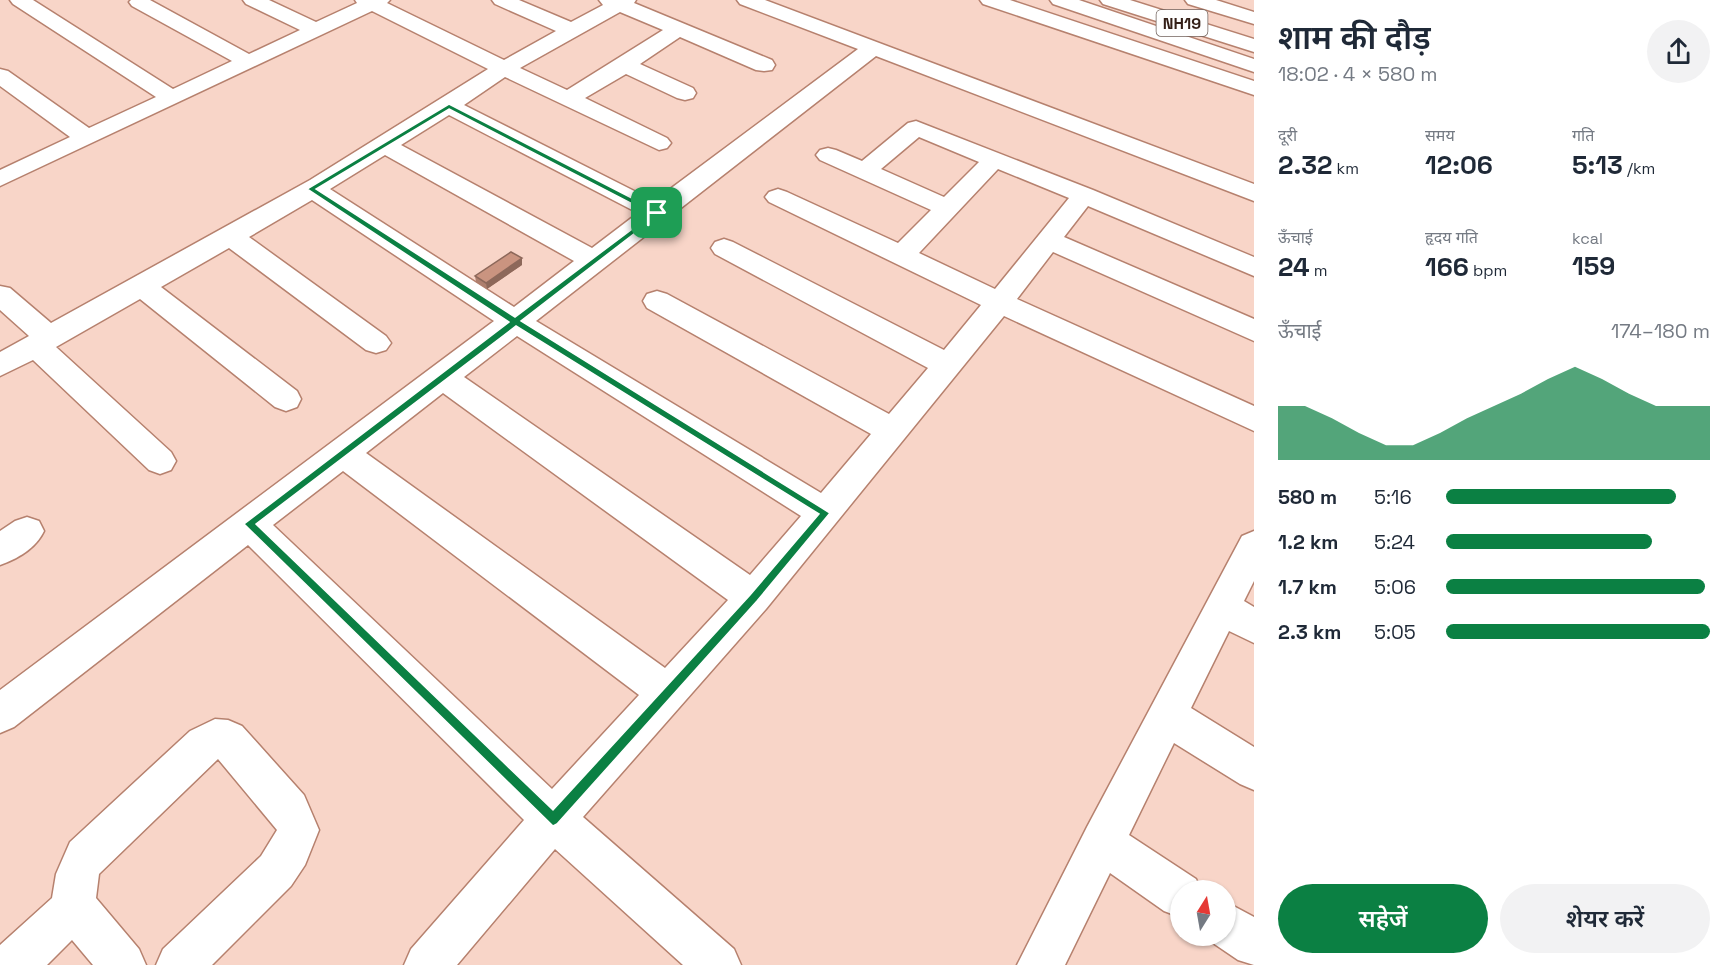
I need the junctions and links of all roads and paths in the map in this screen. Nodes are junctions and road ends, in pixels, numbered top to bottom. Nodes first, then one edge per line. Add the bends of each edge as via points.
1 (15, 0) edge
2 (20, 0) edge
3 (253, 0) edge
4 (502, 0) edge
5 (747, 0) edge
6 (990, 0) edge
7 (1059, 0) edge
8 (1110, 0) edge
9 (1151, 0) edge
10 (1195, 0) edge
11 (373, 1) edge
12 (618, 1) edge
13 (140, 2) dead end
14 (0, 5) edge
15 (1254, 18) edge
16 (678, 28) junction
17 (316, 30) junction
18 (571, 30) junction
19 (1254, 33) edge
20 (1254, 46) edge
21 (873, 48) junction
22 (249, 62) junction
23 (625, 65) junction
24 (764, 65) dead end
25 (1254, 66) edge
26 (504, 68) junction
27 (0, 76) edge
28 (1254, 88) edge
29 (685, 93) dead end
30 (172, 98) junction
31 (568, 99) junction
32 (449, 106) junction
33 (87, 138) junction
34 (658, 143) dead end
35 (384, 145) junction
36 (828, 155) dead end
37 (994, 160) junction
38 (864, 171) junction
39 (1, 178) edge
40 (311, 189) junction
41 (1254, 193) edge
42 (1084, 195) junction
43 (778, 197) dead end
44 (948, 208) junction
45 (657, 213) junction
46 (229, 235) junction
47 (1048, 240) junction
48 (723, 248) dead end
49 (901, 256) junction
50 (595, 261) junction
51 (1254, 267) edge
52 (140, 285) junction
53 (0, 295) edge
54 (657, 301) dead end
55 (999, 303) junction
56 (515, 321) junction
57 (1254, 332) edge
58 (42, 341) junction
59 (376, 343) dead end
60 (0, 365) edge
61 (948, 365) junction
62 (442, 378) junction
63 (286, 399) dead end
64 (1254, 419) edge
65 (893, 431) junction
66 (342, 453) junction
67 (160, 461) dead end
68 (825, 513) junction
69 (249, 524) junction
70 (1254, 546) edge
71 (753, 598) junction
72 (1238, 617) edge
73 (668, 693) junction
74 (0, 714) edge
75 (1168, 716) junction
76 (1254, 770) edge
77 (553, 819) junction
78 (1102, 842) junction
79 (1170, 888) edge
80 (76, 906) junction
81 (1236, 932) edge
82 (1254, 944) edge
83 (14, 965) edge
84 (123, 965) edge
85 (179, 965) edge
86 (427, 965) edge
87 (718, 965) edge
88 (1040, 965) edge

1 - 14 main road
2 - 30 main road
3 - 17 main road
4 - 18 main road
5 - 21 main road
6 - 28 main road
7 - 25 main road
8 - 20 main road, NH19
9 - 19 main road, NH19
10 - 15 main road
11 - 17 main road
11 - 26 main road
12 - 16 main road
12 - 18 main road
13 - 22 main road
16 - 23 main road
16 - 24 main road
17 - 22 main road
18 - 26 main road
21 - 41 main road
21 - 45 main road
22 - 30 main road
23 - 29 main road
23 - 31 main road
26 - 31 main road
26 - 32 main road
27 - 33 main road
30 - 33 main road
31 - 34 main road
32 - 35 main road
32 - 45 main road
33 - 39 main road
35 - 40 main road
35 - 50 main road
36 - 38 main road
37 - 38 main road via 916,128
37 - 42 main road
37 - 44 main road
38 - 44 main road
40 - 46 main road
40 - 56 main road
42 - 47 main road
42 - 51 main road
43 - 49 main road
44 - 49 main road
45 - 50 main road
46 - 52 main road
46 - 59 main road
47 - 55 main road
47 - 57 main road
48 - 61 main road
49 - 55 main road
50 - 56 main road
52 - 58 main road
52 - 63 main road
53 - 58 main road
54 - 65 main road
55 - 61 main road
55 - 64 main road
56 - 62 main road
56 - 68 main road
58 - 60 main road
58 - 67 main road
61 - 65 main road
62 - 66 main road
62 - 71 main road
65 - 68 main road
66 - 69 main road
66 - 73 main road
68 - 71 main road
69 - 74 main road
69 - 77 main road
70 - 72 main road
71 - 73 main road
72 - 75 main road
73 - 77 main road
75 - 76 main road
75 - 78 main road
77 - 86 main road
77 - 87 main road
78 - 79 main road
78 - 88 main road
80 - 83 main road
80 - 84 main road
80 - 85 main road via 75,885 85,857 204,745 215,739 228,740 289,810 298,830 276,871
81 - 82 main road

